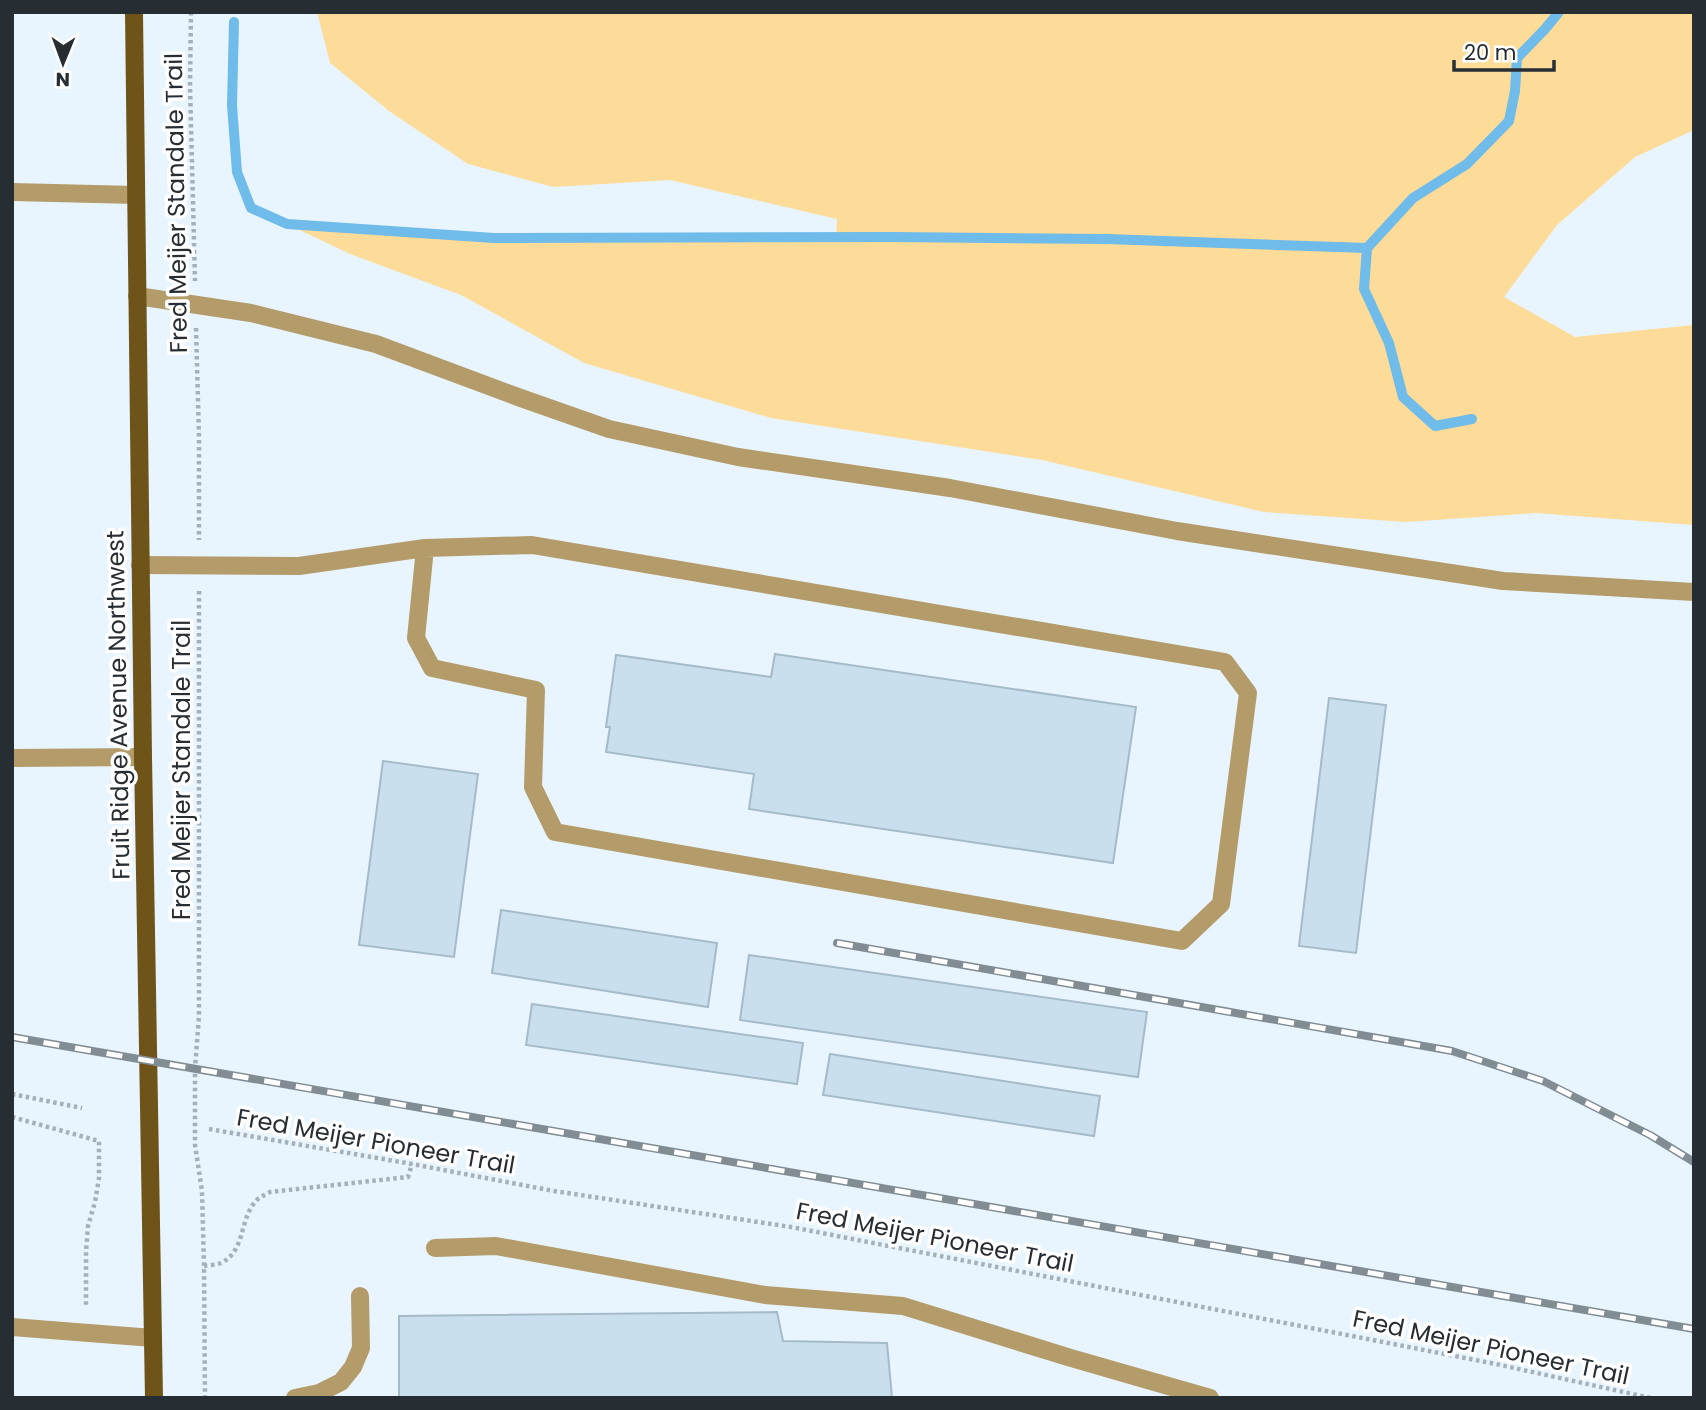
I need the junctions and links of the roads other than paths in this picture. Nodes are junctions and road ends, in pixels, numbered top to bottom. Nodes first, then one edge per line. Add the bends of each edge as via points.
1 (134, 12) edge
2 (12, 192) edge
3 (136, 195) junction
4 (137, 296) junction
5 (425, 548) junction
6 (140, 565) junction
7 (1694, 592) edge
8 (143, 757) junction
9 (12, 758) edge
10 (435, 1248) dead end
11 (360, 1296) dead end
12 (12, 1327) edge
13 (153, 1338) junction
14 (154, 1398) edge
15 (295, 1398) edge
16 (1210, 1398) edge

1 - 3 main road, Fruit Ridge Avenue Northwest
2 - 3 street
3 - 4 main road, Fruit Ridge Avenue Northwest
4 - 6 main road, Fruit Ridge Avenue Northwest
4 - 7 street via 251,313 376,344 609,429 738,457 1503,581
5 - 5 street via 532,545 1225,662 1248,693 1222,904 1182,941 555,832 533,788 536,690 432,668 416,638
5 - 6 street via 299,566
6 - 8 main road, Fruit Ridge Avenue Northwest
8 - 9 street
8 - 13 main road, Fruit Ridge Avenue Northwest
10 - 16 street via 496,1246 765,1295 902,1306
11 - 15 street via 361,1348 353,1367 341,1382
12 - 13 street
13 - 14 main road, Fruit Ridge Avenue Northwest

